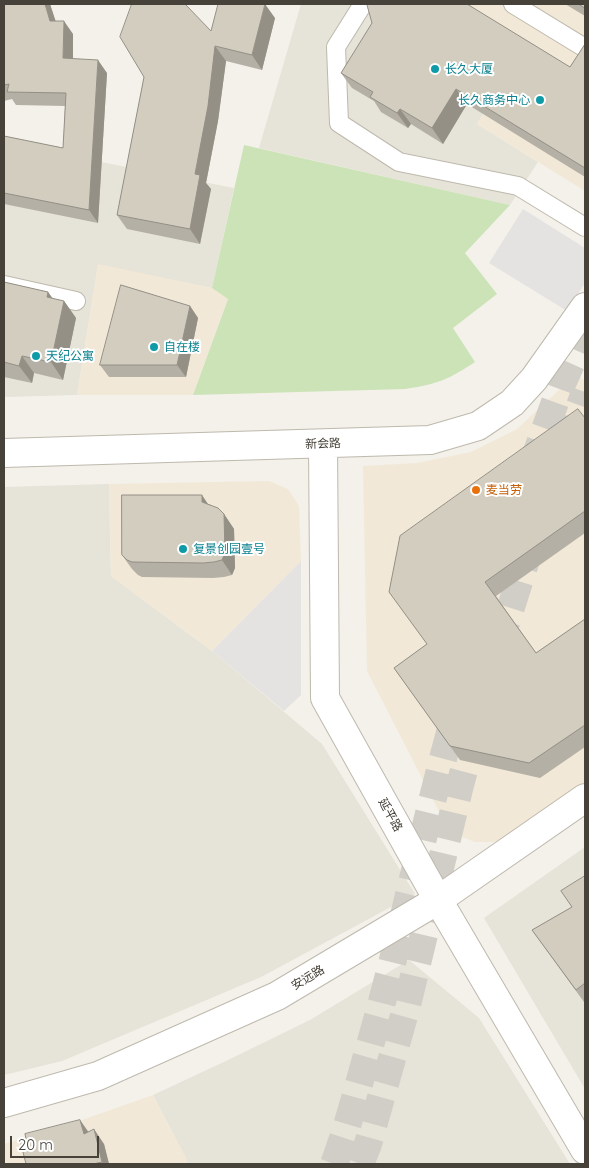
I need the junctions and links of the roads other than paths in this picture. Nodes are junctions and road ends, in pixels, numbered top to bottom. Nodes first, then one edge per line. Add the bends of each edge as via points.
1 (363, 4) edge
2 (513, 4) edge
3 (585, 48) edge
4 (585, 227) edge
5 (4, 285) edge
6 (76, 301) dead end
7 (585, 307) edge
8 (322, 444) junction
9 (4, 453) edge
10 (585, 798) edge
11 (438, 900) junction
12 (4, 1103) edge
13 (585, 1150) edge

1 - 4 lane via 336,47 338,122 399,162 518,186
2 - 3 lane
5 - 6 lane
7 - 8 street, 新会路 via 512,404 478,426 430,440
8 - 9 street, 新会路
8 - 11 street, 延平路 via 325,698
10 - 11 street, 安远路
11 - 12 street, 安远路 via 277,996 98,1076
11 - 13 street, 延平路

